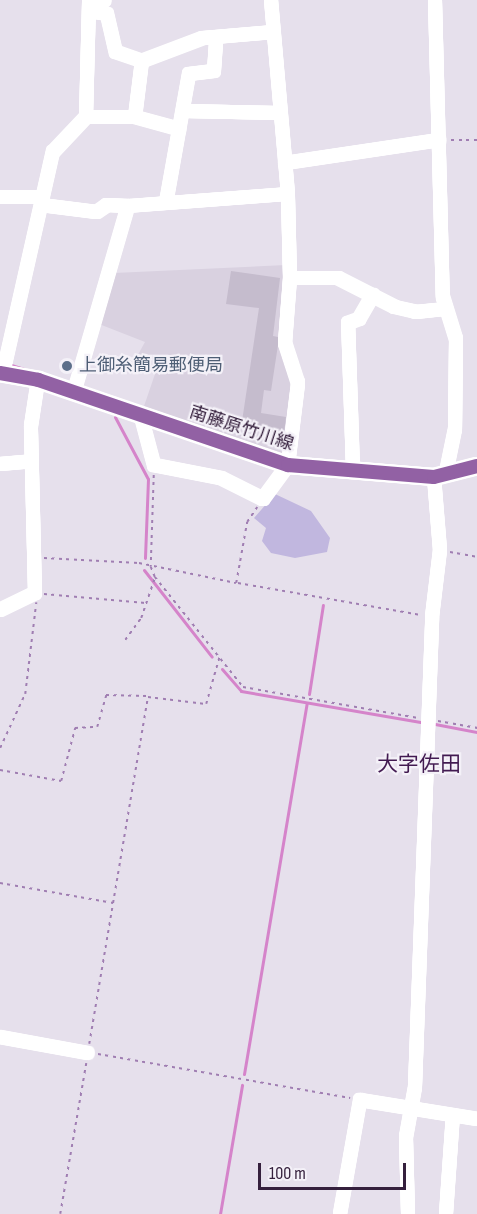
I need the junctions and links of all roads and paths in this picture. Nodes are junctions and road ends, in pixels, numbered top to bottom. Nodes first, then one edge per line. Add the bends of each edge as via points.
1 (105, 0) edge
2 (272, 0) edge
3 (435, 0) edge
4 (89, 5) edge
5 (274, 32) junction
6 (216, 40) junction
7 (142, 61) junction
8 (184, 111) junction
9 (279, 113) junction
10 (86, 117) junction
11 (135, 117) junction
12 (179, 129) junction
13 (439, 140) junction
14 (477, 140) edge
15 (285, 163) junction
16 (288, 194) junction
17 (0, 197) edge
18 (41, 201) junction
19 (166, 203) junction
20 (128, 206) junction
21 (290, 278) junction
22 (373, 295) junction
23 (446, 309) junction
24 (2, 373) edge
25 (38, 380) junction
26 (74, 392) junction
27 (141, 416) junction
28 (32, 461) junction
29 (0, 464) edge
30 (154, 465) junction
31 (288, 465) junction
32 (477, 466) edge
33 (352, 470) junction
34 (440, 475) junction
35 (263, 499) junction
36 (440, 553) junction
37 (477, 557) edge
38 (34, 558) junction
39 (151, 567) junction
40 (155, 577) junction
41 (236, 583) junction
42 (35, 593) junction
43 (146, 603) junction
44 (0, 610) edge
45 (432, 617) junction
46 (125, 640) dead end
47 (219, 658) junction
48 (148, 697) junction
49 (429, 720) junction
50 (477, 728) edge
51 (0, 748) edge
52 (0, 770) edge
53 (0, 883) edge
54 (114, 904) junction
55 (0, 1037) edge
56 (88, 1053) junction
57 (360, 1100) junction
58 (411, 1108) junction
59 (453, 1115) junction
60 (477, 1119) edge
61 (60, 1214) edge
62 (340, 1214) edge
63 (408, 1214) edge
64 (447, 1214) edge

1 - 4 street
2 - 5 street
3 - 13 street
4 - 7 street via 107,14 116,52
4 - 10 street
5 - 6 street
5 - 9 street
6 - 7 street via 187,42
6 - 8 street via 214,71 189,74
7 - 11 street
8 - 9 street
8 - 12 street
9 - 15 street
10 - 11 street
10 - 18 street via 52,152
11 - 12 street
12 - 19 street
13 - 14 path
13 - 15 street
13 - 23 street
15 - 16 street
16 - 19 street
16 - 21 street
17 - 18 street
18 - 20 street via 98,212 107,205
18 - 24 street
19 - 20 street
20 - 26 street
21 - 22 street via 338,278
21 - 31 street via 285,343 298,383
22 - 23 street via 416,312
22 - 33 street via 359,319 348,323
23 - 34 street via 456,339 455,429
24 - 25 main road, 南藤原竹川線
25 - 26 main road, 南藤原竹川線
25 - 28 street via 31,426
26 - 27 main road, 南藤原竹川線
27 - 30 street
27 - 31 main road, 南藤原竹川線
28 - 29 street
28 - 38 street
30 - 35 street via 221,478
30 - 39 path
31 - 33 main road, 南藤原竹川線
31 - 35 street
32 - 34 main road, 南藤原竹川線
33 - 34 main road, 南藤原竹川線
34 - 36 street
35 - 41 path via 247,522
36 - 37 path
36 - 45 street
38 - 39 path
38 - 42 street
39 - 40 path
39 - 41 path
40 - 43 path
40 - 47 path
41 - 45 path
42 - 43 path
42 - 44 street
42 - 51 path via 25,694
43 - 46 path
45 - 49 street
47 - 48 path via 206,704
47 - 49 path via 243,687
48 - 52 path via 106,695 100,724 93,729 75,728 60,781
48 - 54 path
49 - 50 path
49 - 58 street
53 - 54 path
54 - 56 path
55 - 56 street
56 - 57 path
56 - 61 path
57 - 58 street
57 - 62 street
58 - 59 street
58 - 63 street via 406,1148
59 - 60 street
59 - 64 street

